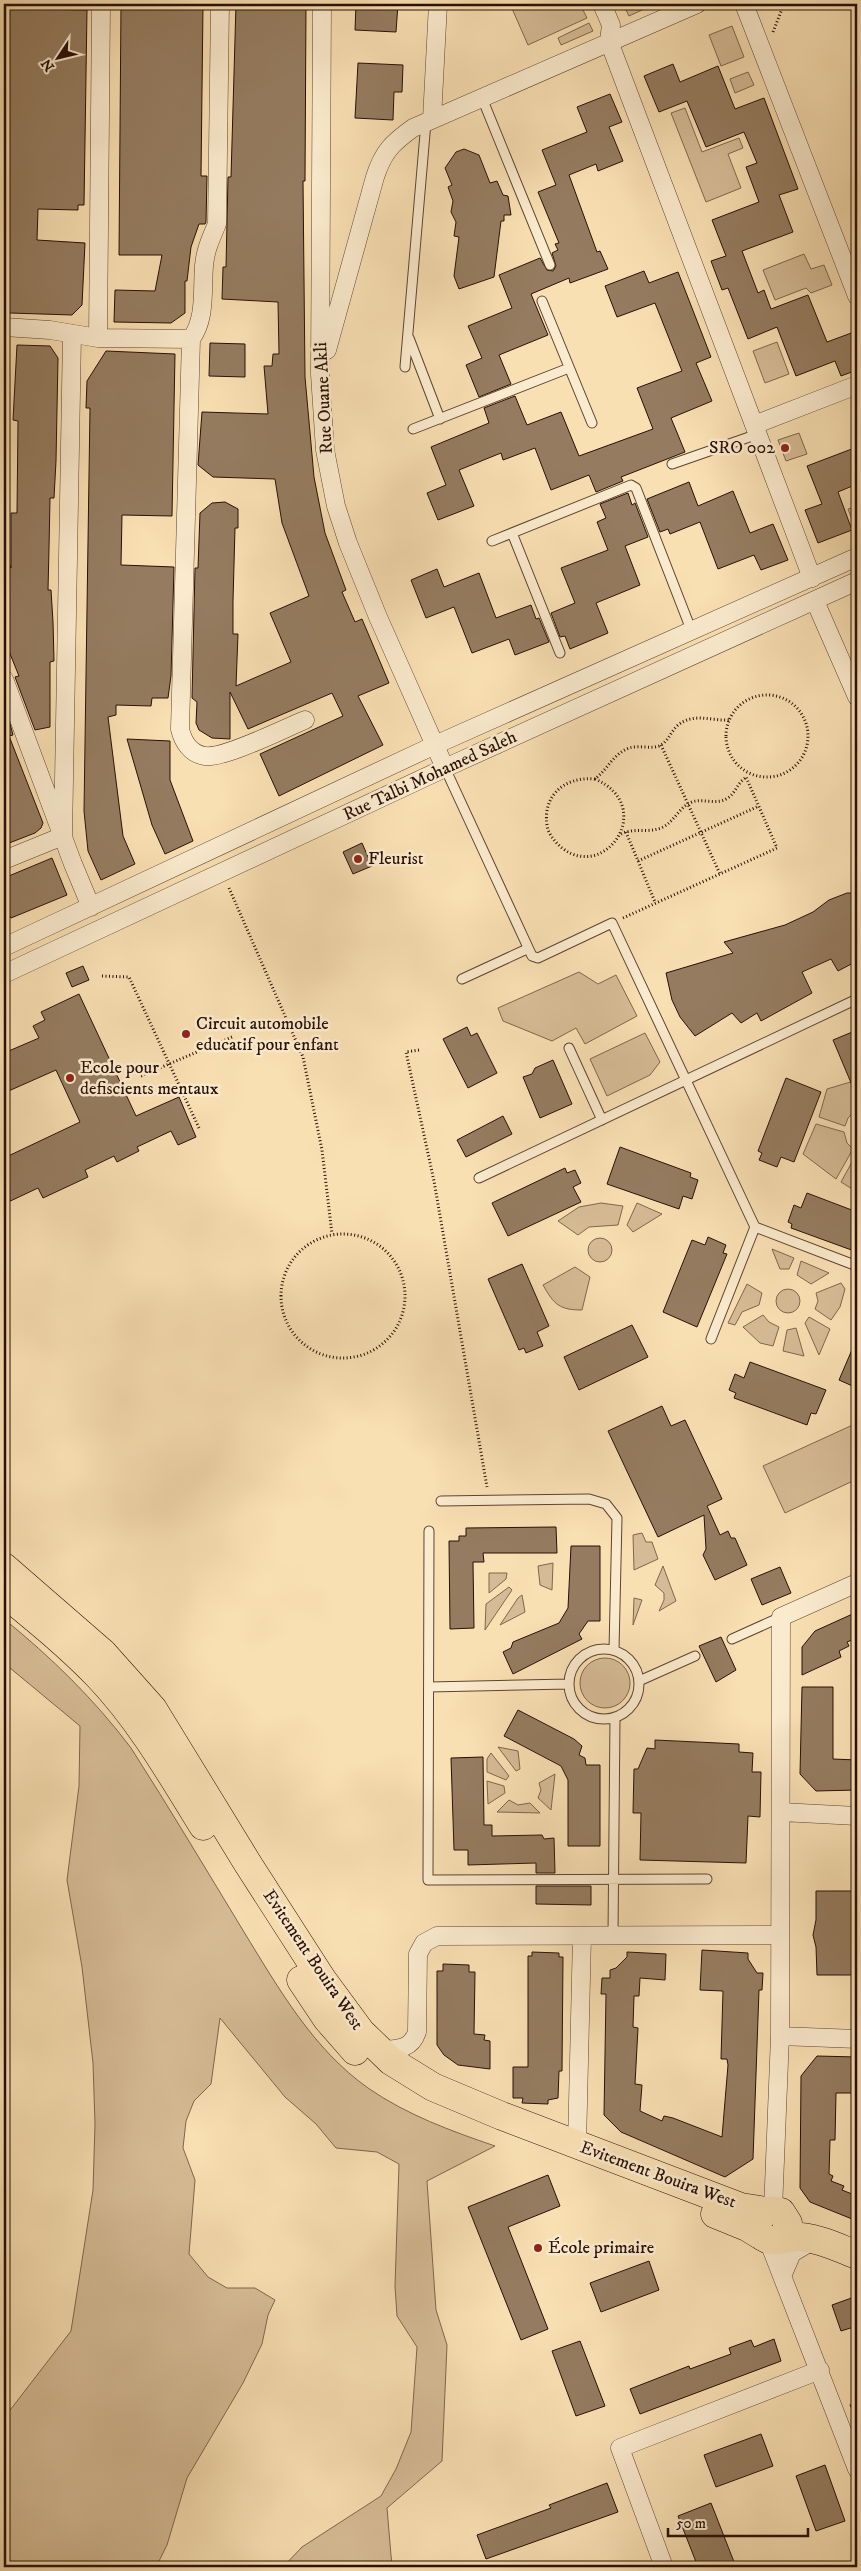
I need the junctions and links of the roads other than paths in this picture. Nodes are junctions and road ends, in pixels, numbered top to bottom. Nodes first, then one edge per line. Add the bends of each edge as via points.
1 (101, 4) edge
2 (220, 4) edge
3 (322, 4) edge
4 (438, 4) edge
5 (602, 4) edge
6 (697, 4) edge
7 (744, 4) edge
8 (609, 41) junction
9 (482, 98) junction
10 (429, 120) junction
11 (550, 265) dead end
12 (857, 296) edge
13 (542, 301) dead end
14 (4, 326) edge
15 (72, 335) junction
16 (408, 336) junction
17 (98, 338) junction
18 (191, 339) junction
19 (405, 366) dead end
20 (570, 368) junction
21 (320, 374) junction
22 (857, 385) edge
23 (440, 419) junction
24 (592, 423) dead end
25 (756, 429) junction
26 (413, 430) dead end
27 (672, 464) dead end
28 (512, 533) junction
29 (492, 541) dead end
30 (857, 557) edge
31 (812, 578) junction
32 (857, 581) edge
33 (815, 601) junction
34 (692, 632) junction
35 (560, 653) dead end
36 (4, 679) edge
37 (857, 697) edge
38 (305, 720) dead end
39 (435, 745) junction
40 (446, 768) junction
41 (63, 836) junction
42 (4, 860) edge
43 (91, 907) junction
44 (4, 947) edge
45 (527, 950) junction
46 (4, 974) edge
47 (462, 979) dead end
48 (857, 999) edge
49 (569, 1048) dead end
50 (687, 1080) junction
51 (602, 1120) junction
52 (479, 1178) dead end
53 (755, 1227) junction
54 (857, 1266) edge
55 (711, 1339) dead end
56 (441, 1501) dead end
57 (429, 1531) dead end
58 (4, 1567) edge
59 (857, 1583) edge
60 (4, 1593) edge
61 (781, 1617) junction
62 (732, 1639) dead end
63 (614, 1650) junction
64 (695, 1656) dead end
65 (639, 1681) junction
66 (569, 1684) junction
67 (429, 1687) junction
68 (615, 1718) junction
69 (781, 1812) junction
70 (857, 1816) edge
71 (614, 1878) junction
72 (707, 1879) dead end
73 (780, 1935) junction
74 (582, 1936) junction
75 (613, 1936) junction
76 (780, 2036) junction
77 (857, 2039) edge
78 (380, 2050) junction
79 (577, 2145) junction
80 (768, 2218) junction
81 (815, 2239) junction
82 (857, 2255) edge
83 (783, 2274) junction
84 (820, 2370) junction
85 (857, 2469) edge
86 (664, 2567) edge

1 - 17 street
2 - 18 street via 217,224 204,264 200,322
3 - 21 street, Rue Ouane Akli
4 - 10 street
5 - 8 street via 611,25
6 - 8 street
7 - 12 street
8 - 9 street
8 - 25 street
9 - 10 street
9 - 11 lane
10 - 16 lane
10 - 21 street via 401,137 381,158
13 - 20 lane
14 - 15 street
15 - 17 street
15 - 41 street
16 - 19 lane
16 - 23 lane
17 - 18 street
18 - 38 street via 180,729 183,740 191,749 206,756 222,754
20 - 23 lane
20 - 24 lane
21 - 39 street, Rue Ouane Akli via 325,450 336,506 378,617
22 - 25 street
23 - 26 lane
25 - 27 lane
25 - 31 street
28 - 29 lane
28 - 34 lane via 631,485 636,488
28 - 35 lane
30 - 31 street, Rue Talbi Mohamed Saleh
31 - 34 street, Rue Talbi Mohamed Saleh
32 - 33 street, Rue Talbi Mohamed Saleh
33 - 37 street
33 - 40 street, Rue Talbi Mohamed Saleh
34 - 39 street, Rue Talbi Mohamed Saleh
36 - 41 street
39 - 40 street, Rue Ouane Akli
39 - 43 street, Rue Talbi Mohamed Saleh
40 - 45 lane
40 - 46 street, Rue Talbi Mohamed Saleh
41 - 42 street
41 - 43 street
43 - 44 street, Rue Talbi Mohamed Saleh
45 - 47 lane
45 - 50 lane via 538,958 612,923
48 - 50 lane
49 - 51 lane
50 - 51 lane
50 - 53 lane
51 - 52 lane
53 - 54 lane
53 - 55 lane
56 - 63 lane via 589,1499 606,1504 617,1518
57 - 67 lane
58 - 78 highway, Evitement Bouira West via 103,1653 153,1709 322,1979 361,2032
59 - 61 street
60 - 80 highway, Evitement Bouira West via 99,1677 130,1714 328,2019 358,2054 389,2081 428,2102 748,2227
61 - 62 lane
61 - 69 street
63 - 65 lane via 632,1662
63 - 66 lane via 604,1649 583,1656 571,1673
64 - 65 lane
65 - 68 lane via 634,1704
66 - 67 lane
66 - 68 lane via 576,1704 583,1712 604,1719
67 - 71 lane via 428,1880
68 - 71 lane
69 - 70 street
69 - 73 street
71 - 72 lane
71 - 75 lane
73 - 75 street
73 - 76 street
74 - 75 street
74 - 78 street via 437,1936 424,1943 418,1954 417,2032 414,2042 404,2048
74 - 79 street
76 - 77 street
76 - 80 street
78 - 79 highway, Evitement Bouira West via 410,2074 433,2087
79 - 80 highway, Evitement Bouira West
80 - 81 highway, Evitement Bouira West via 791,2237
80 - 83 street
81 - 82 highway, Evitement Bouira West
81 - 83 street via 792,2253
83 - 84 street
84 - 85 street
84 - 86 street via 620,2448

